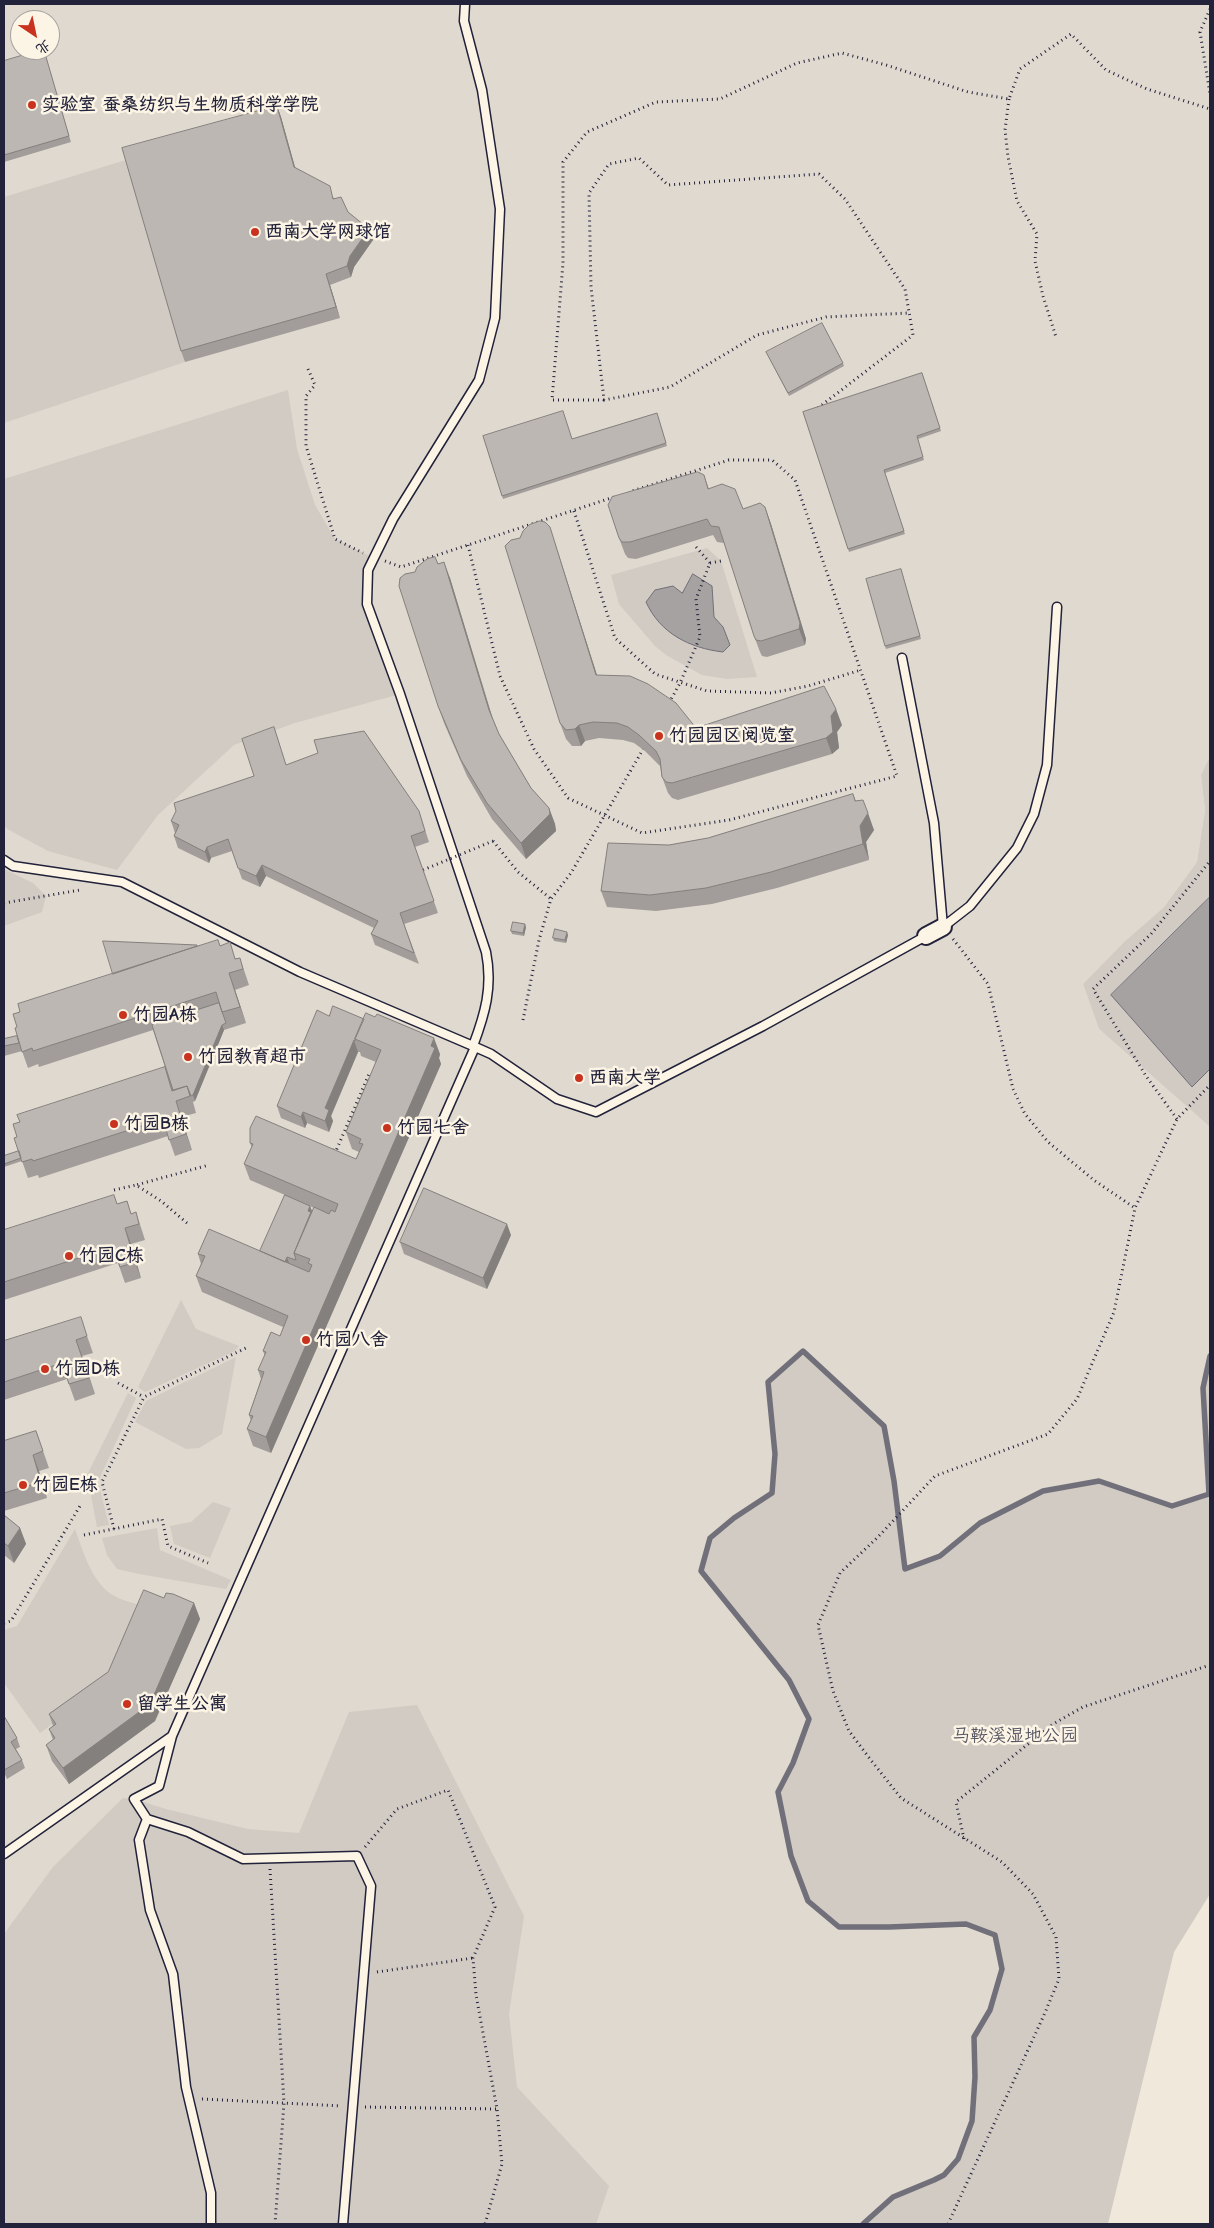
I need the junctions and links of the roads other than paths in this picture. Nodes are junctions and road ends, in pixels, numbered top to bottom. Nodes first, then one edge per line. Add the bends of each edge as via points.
1 (465, 4) edge
2 (1057, 607) dead end
3 (902, 658) dead end
4 (4, 860) edge
5 (943, 927) junction
6 (926, 936) joint
7 (474, 1046) junction
8 (172, 1736) junction
9 (147, 1819) junction
10 (4, 1854) edge
11 (210, 2224) edge
12 (343, 2224) edge

1 - 7 lane via 464,21 482,90 500,209 495,318 479,380 393,519 368,570 367,604 486,952 488,1003
2 - 5 lane via 1047,765 1034,814 1017,848 970,906
3 - 5 lane via 934,824
4 - 7 lane via 14,866 122,882 300,972
5 - 6 street
6 - 7 lane via 763,1026 596,1112 557,1098
7 - 8 lane
8 - 9 lane via 159,1786 134,1799
8 - 10 lane
9 - 11 lane via 138,1840 150,1910 173,1974 189,2098 211,2193
9 - 12 lane via 188,1832 243,1859 357,1856 371,1886

